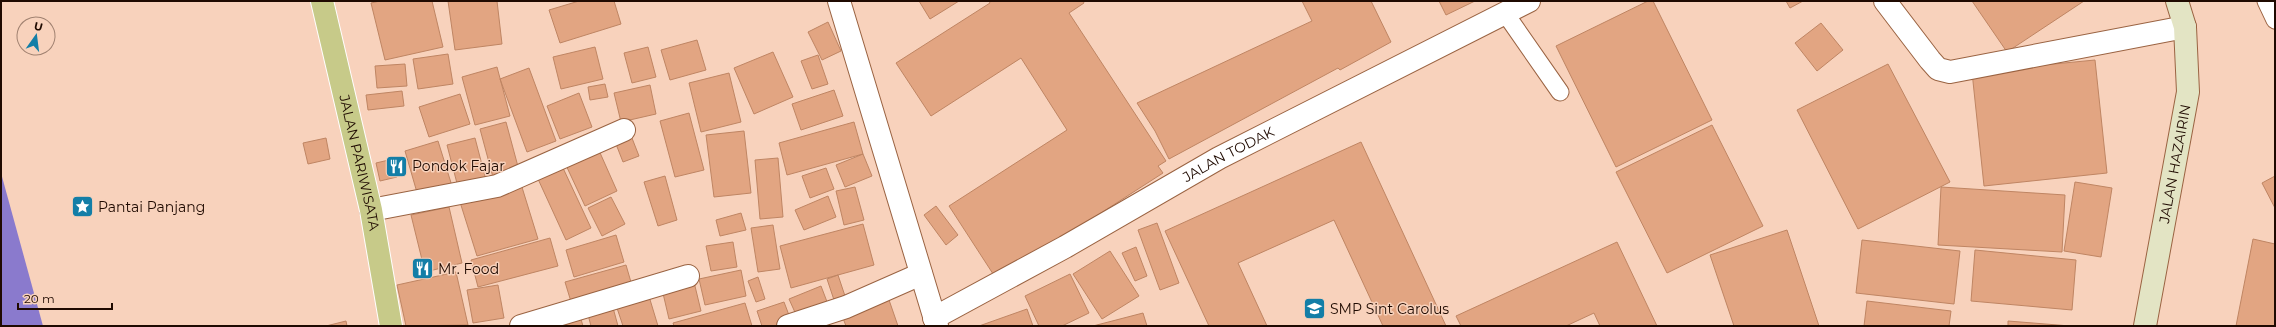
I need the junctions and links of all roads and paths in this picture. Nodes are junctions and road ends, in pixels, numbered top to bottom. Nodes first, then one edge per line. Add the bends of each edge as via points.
1 (322, 1) edge
2 (839, 1) edge
3 (1528, 1) edge
4 (1885, 1) edge
5 (2177, 1) edge
6 (2266, 1) edge
7 (1505, 13) junction
8 (2275, 20) edge
9 (2185, 27) junction
10 (1560, 92) dead end
11 (624, 130) dead end
12 (372, 210) junction
13 (921, 274) junction
14 (688, 276) dead end
15 (936, 322) edge
16 (391, 326) edge
17 (520, 326) edge
18 (788, 326) edge
19 (2145, 326) edge

1 - 12 main road, JALAN PARIWISATA
2 - 13 street
3 - 7 street, JALAN TODAK
4 - 9 street via 1938,69 1950,72
5 - 9 main road, JALAN HAZAIRIN
6 - 8 lane
7 - 10 lane
7 - 15 street, JALAN TODAK via 1219,158
9 - 19 main road, JALAN HAZAIRIN via 2188,92
11 - 12 street via 497,186
12 - 16 main road, JALAN PARIWISATA
13 - 15 street
13 - 18 street via 846,307
14 - 17 street

